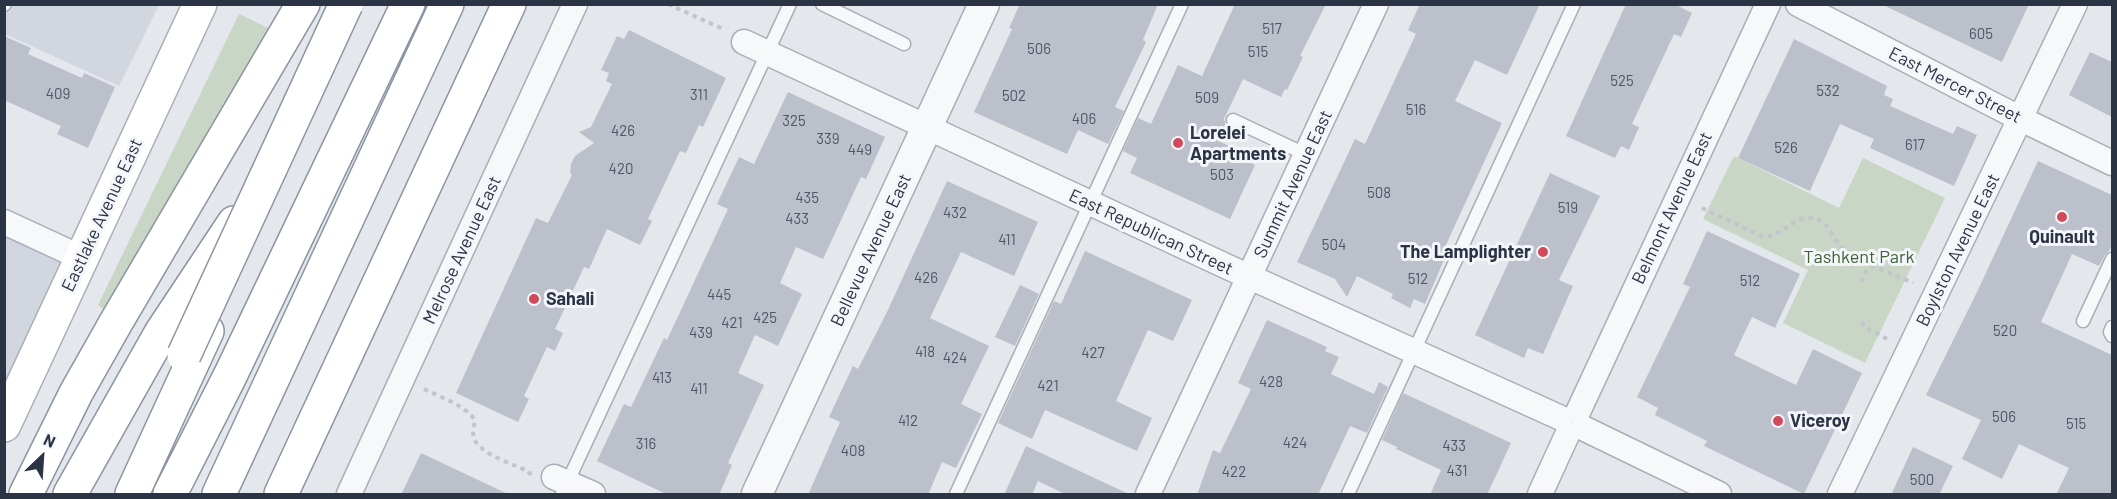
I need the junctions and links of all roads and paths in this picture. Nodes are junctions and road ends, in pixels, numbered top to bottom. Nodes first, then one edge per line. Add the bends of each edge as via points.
1 (201, 4) edge
2 (303, 4) edge
3 (346, 4) edge
4 (356, 4) edge
5 (408, 4) edge
6 (447, 4) edge
7 (509, 4) edge
8 (575, 4) edge
9 (668, 4) edge
10 (790, 4) edge
11 (822, 4) edge
12 (984, 4) edge
13 (1182, 4) edge
14 (1376, 4) edge
15 (1574, 4) edge
16 (1768, 4) edge
17 (1798, 4) edge
18 (2076, 4) edge
19 (739, 38) joint
20 (904, 44) dead end
21 (768, 54) junction
22 (304, 116) junction
23 (2022, 119) junction
24 (1233, 120) dead end
25 (927, 128) junction
26 (1307, 155) junction
27 (2112, 162) edge
28 (1090, 204) junction
29 (1702, 208) dead end
30 (4, 222) edge
31 (82, 258) junction
32 (2112, 260) edge
33 (1870, 263) junction
34 (1250, 277) junction
35 (1861, 282) dead end
36 (1913, 283) dead end
37 (2083, 321) dead end
38 (1861, 322) dead end
39 (2112, 327) edge
40 (2112, 336) edge
41 (1887, 339) dead end
42 (1414, 351) junction
43 (418, 386) dead end
44 (1572, 423) junction
45 (4, 425) edge
46 (528, 471) dead end
47 (561, 485) edge
48 (26, 495) edge
49 (70, 495) edge
50 (120, 495) edge
51 (132, 495) edge
52 (170, 495) edge
53 (219, 495) edge
54 (281, 495) edge
55 (349, 495) edge
56 (593, 495) edge
57 (757, 495) edge
58 (956, 495) edge
59 (1148, 495) edge
60 (1348, 495) edge
61 (1540, 495) edge
62 (1719, 495) edge
63 (1840, 495) edge

1 - 31 main road, Eastlake Avenue East
2 - 48 main road via 76,393
3 - 50 main road, bridge
4 - 22 main road
5 - 52 main road
6 - 53 main road
7 - 54 main road
8 - 55 street, Melrose Avenue East
9 - 19 path
10 - 21 lane
11 - 20 lane
12 - 25 street, Bellevue Avenue East
13 - 28 lane
14 - 26 street, Summit Avenue East
15 - 42 lane
16 - 44 street, Belmont Avenue East
17 - 23 street, East Mercer Street
18 - 23 street, Boylston Avenue East
19 - 21 street, East Republican Street
21 - 25 street, East Republican Street
21 - 47 lane
22 - 49 main road via 161,333
22 - 51 main road
23 - 27 street, East Mercer Street
23 - 63 street, Boylston Avenue East
24 - 26 lane
25 - 28 street, East Republican Street
25 - 57 street, Bellevue Avenue East
26 - 34 street, Summit Avenue East
28 - 34 street, East Republican Street
28 - 58 lane
29 - 33 path via 1770,237 1794,221 1812,218 1827,225 1848,252
30 - 31 street
31 - 45 main road, Eastlake Avenue East
32 - 37 lane
33 - 35 path
33 - 36 path
34 - 42 street, East Republican Street
34 - 59 street, Summit Avenue East
38 - 41 path
39 - 40 lane
42 - 44 street, East Republican Street
42 - 60 lane
43 - 46 path via 460,406 473,417 472,432 483,449
44 - 61 street, Belmont Avenue East
44 - 62 street, East Republican Street
47 - 56 street

